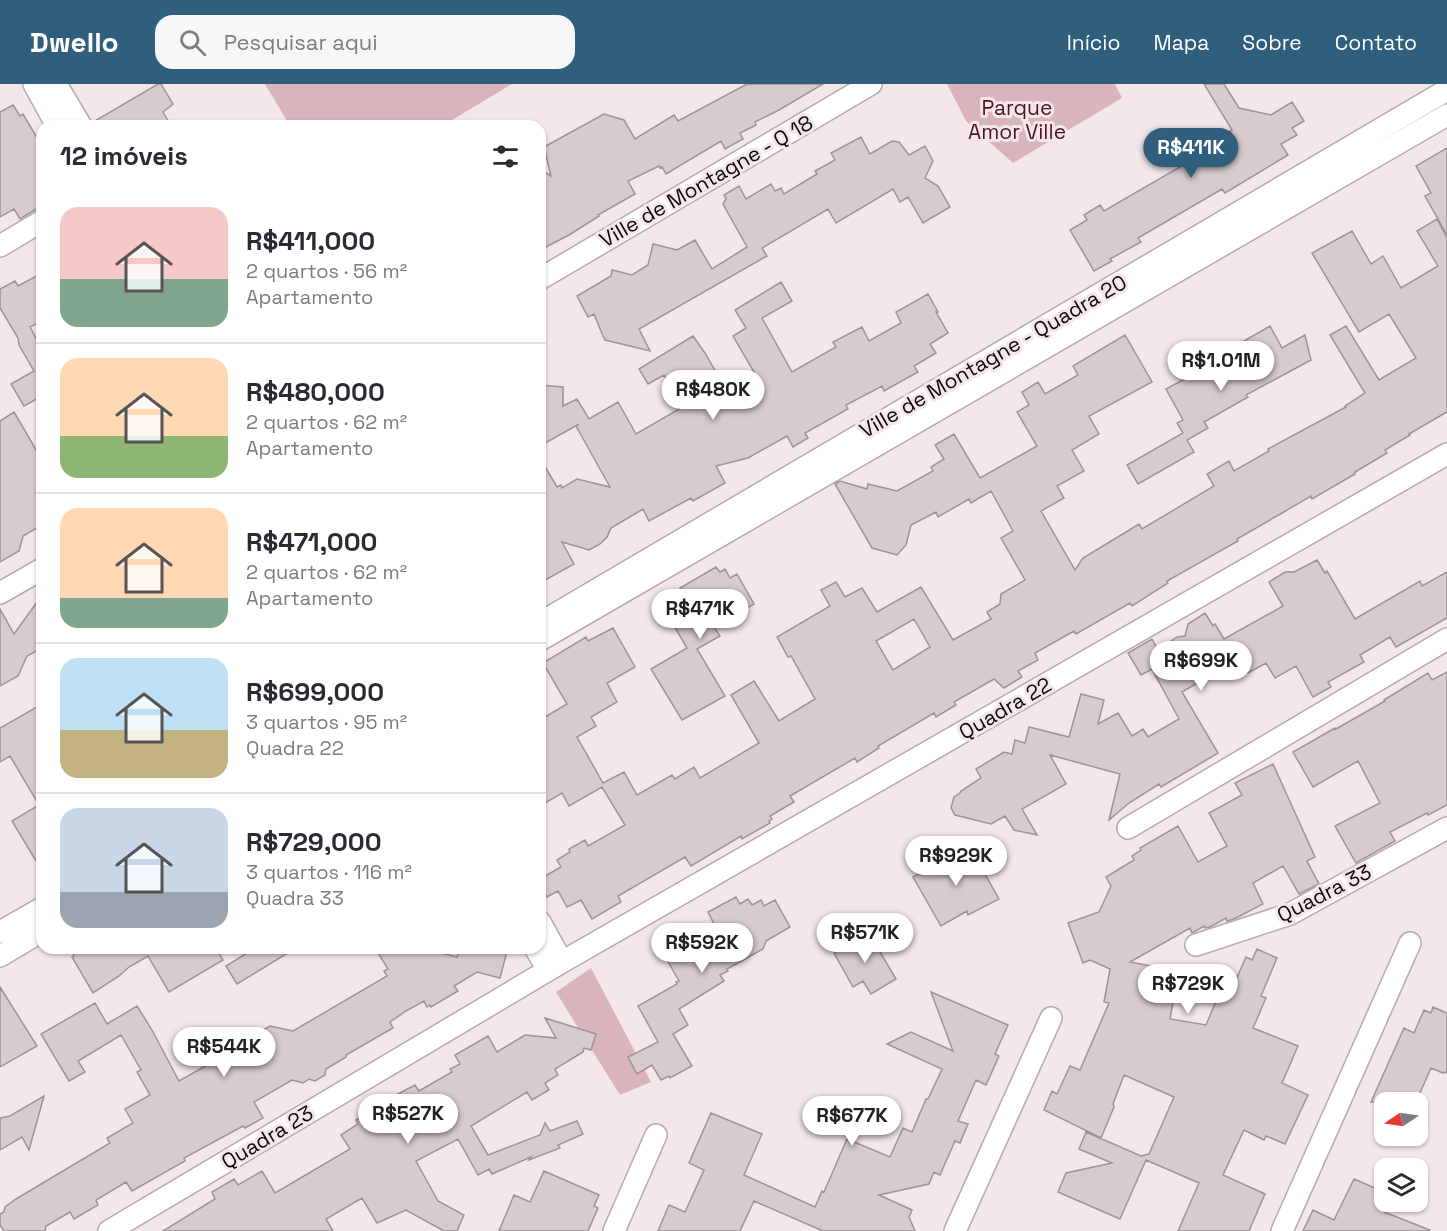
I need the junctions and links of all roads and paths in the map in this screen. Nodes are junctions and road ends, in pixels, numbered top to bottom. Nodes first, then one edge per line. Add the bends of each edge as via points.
1 (34, 84) edge
2 (56, 84) edge
3 (871, 84) edge
4 (1447, 90) edge
5 (1447, 115) edge
6 (54, 120) edge
7 (77, 120) edge
8 (36, 225) edge
9 (0, 246) edge
10 (546, 275) edge
11 (1447, 454) edge
12 (36, 572) edge
13 (0, 593) edge
14 (546, 618) edge
15 (546, 637) edge
16 (1447, 639) edge
17 (1128, 828) dead end
18 (1447, 828) edge
19 (36, 912) edge
20 (0, 932) edge
21 (36, 935) edge
22 (546, 940) edge
23 (1410, 943) dead end
24 (1196, 945) dead end
25 (542, 954) edge
26 (0, 956) edge
27 (555, 966) junction
28 (1051, 1018) dead end
29 (656, 1135) dead end
30 (109, 1231) edge
31 (614, 1231) edge
32 (955, 1231) edge
33 (1282, 1231) edge

1 - 6 street
2 - 7 street
3 - 10 street, Ville de Montagne - Q 18
4 - 14 street, Ville de Montagne - Quadra 20
5 - 15 street, Ville de Montagne - Quadra 20
8 - 9 street
11 - 27 street, Quadra 22
12 - 13 street
16 - 17 street
18 - 24 street, Quadra 33 via 1290,914
19 - 20 street
21 - 26 street
22 - 27 street
23 - 33 street
25 - 27 street
27 - 30 street, Quadra 23
28 - 32 street
29 - 31 street

